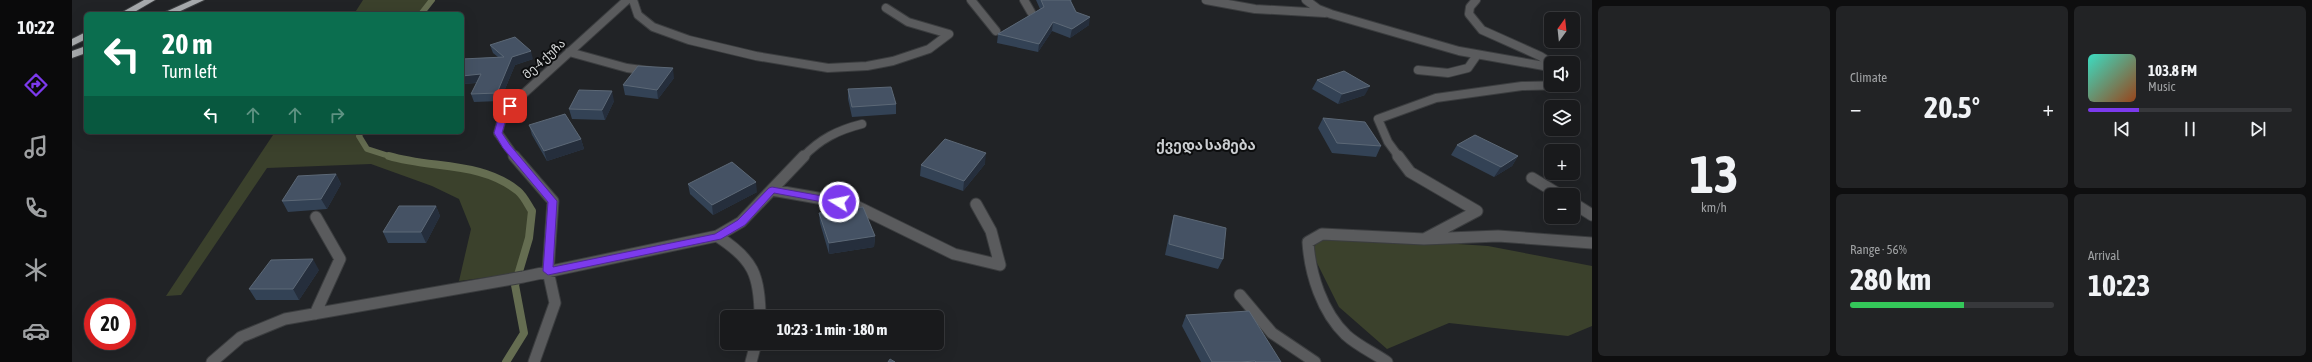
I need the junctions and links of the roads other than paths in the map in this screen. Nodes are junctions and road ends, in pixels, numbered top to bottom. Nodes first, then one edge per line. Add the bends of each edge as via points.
1 (144, 0) edge
2 (150, 0) edge
3 (200, 0) edge
4 (627, 0) edge
5 (633, 0) edge
6 (971, 0) edge
7 (1024, 0) edge
8 (1206, 0) edge
9 (1306, 0) edge
10 (1476, 0) edge
11 (886, 8) dead end
12 (127, 12) edge
13 (128, 12) edge
14 (171, 12) edge
15 (1031, 12) dead end
16 (1331, 14) junction
17 (996, 31) dead end
18 (84, 36) edge
19 (72, 43) edge
20 (84, 50) edge
21 (569, 52) junction
22 (72, 55) edge
23 (1477, 55) junction
24 (1544, 58) edge
25 (1544, 68) edge
26 (1418, 70) dead end
27 (658, 72) edge
28 (1544, 86) edge
29 (862, 124) dead end
30 (1532, 178) dead end
31 (1548, 188) edge
32 (772, 190) junction
33 (976, 204) dead end
34 (1580, 207) edge
35 (1592, 215) edge
36 (316, 217) dead end
37 (717, 236) junction
38 (1424, 239) junction
39 (1592, 243) edge
40 (548, 271) junction
41 (1240, 295) dead end
42 (760, 310) edge
43 (315, 314) junction
44 (754, 350) edge
45 (212, 362) edge
46 (534, 362) edge
47 (751, 362) edge
48 (1316, 362) edge
49 (1387, 362) edge

1 - 12 highway
2 - 13 highway
3 - 14 highway
4 - 21 street, მე-4 ქუჩა
5 - 11 street via 638,15 654,27 689,40 756,56 828,68 867,66 893,61 929,49 949,34 908,22
6 - 17 street
7 - 15 street
8 - 16 street via 1255,9
9 - 16 street
10 - 24 street via 1470,7 1469,14 1482,30
16 - 23 street
18 - 19 highway
20 - 22 highway
21 - 27 street via 626,68
21 - 40 street, მე-4 ქუჩა via 510,106 502,119 498,133 553,201
23 - 25 street
23 - 26 street via 1468,68 1448,73
28 - 38 street via 1522,86 1436,98 1378,119 1388,142 1410,172 1477,211
29 - 32 street via 840,130 815,144
30 - 31 street
32 - 33 street via 852,204 954,254 1000,265 991,231
32 - 37 street via 741,222
34 - 35 street
36 - 43 street via 340,259
37 - 40 street
37 - 42 street via 738,249 754,267 761,294
38 - 39 street via 1498,236
38 - 49 street via 1322,234 1308,242 1308,257 1324,304 1345,334
40 - 43 street
40 - 46 street via 555,303
41 - 48 street via 1272,333
43 - 45 street via 285,319 241,337
44 - 47 street

